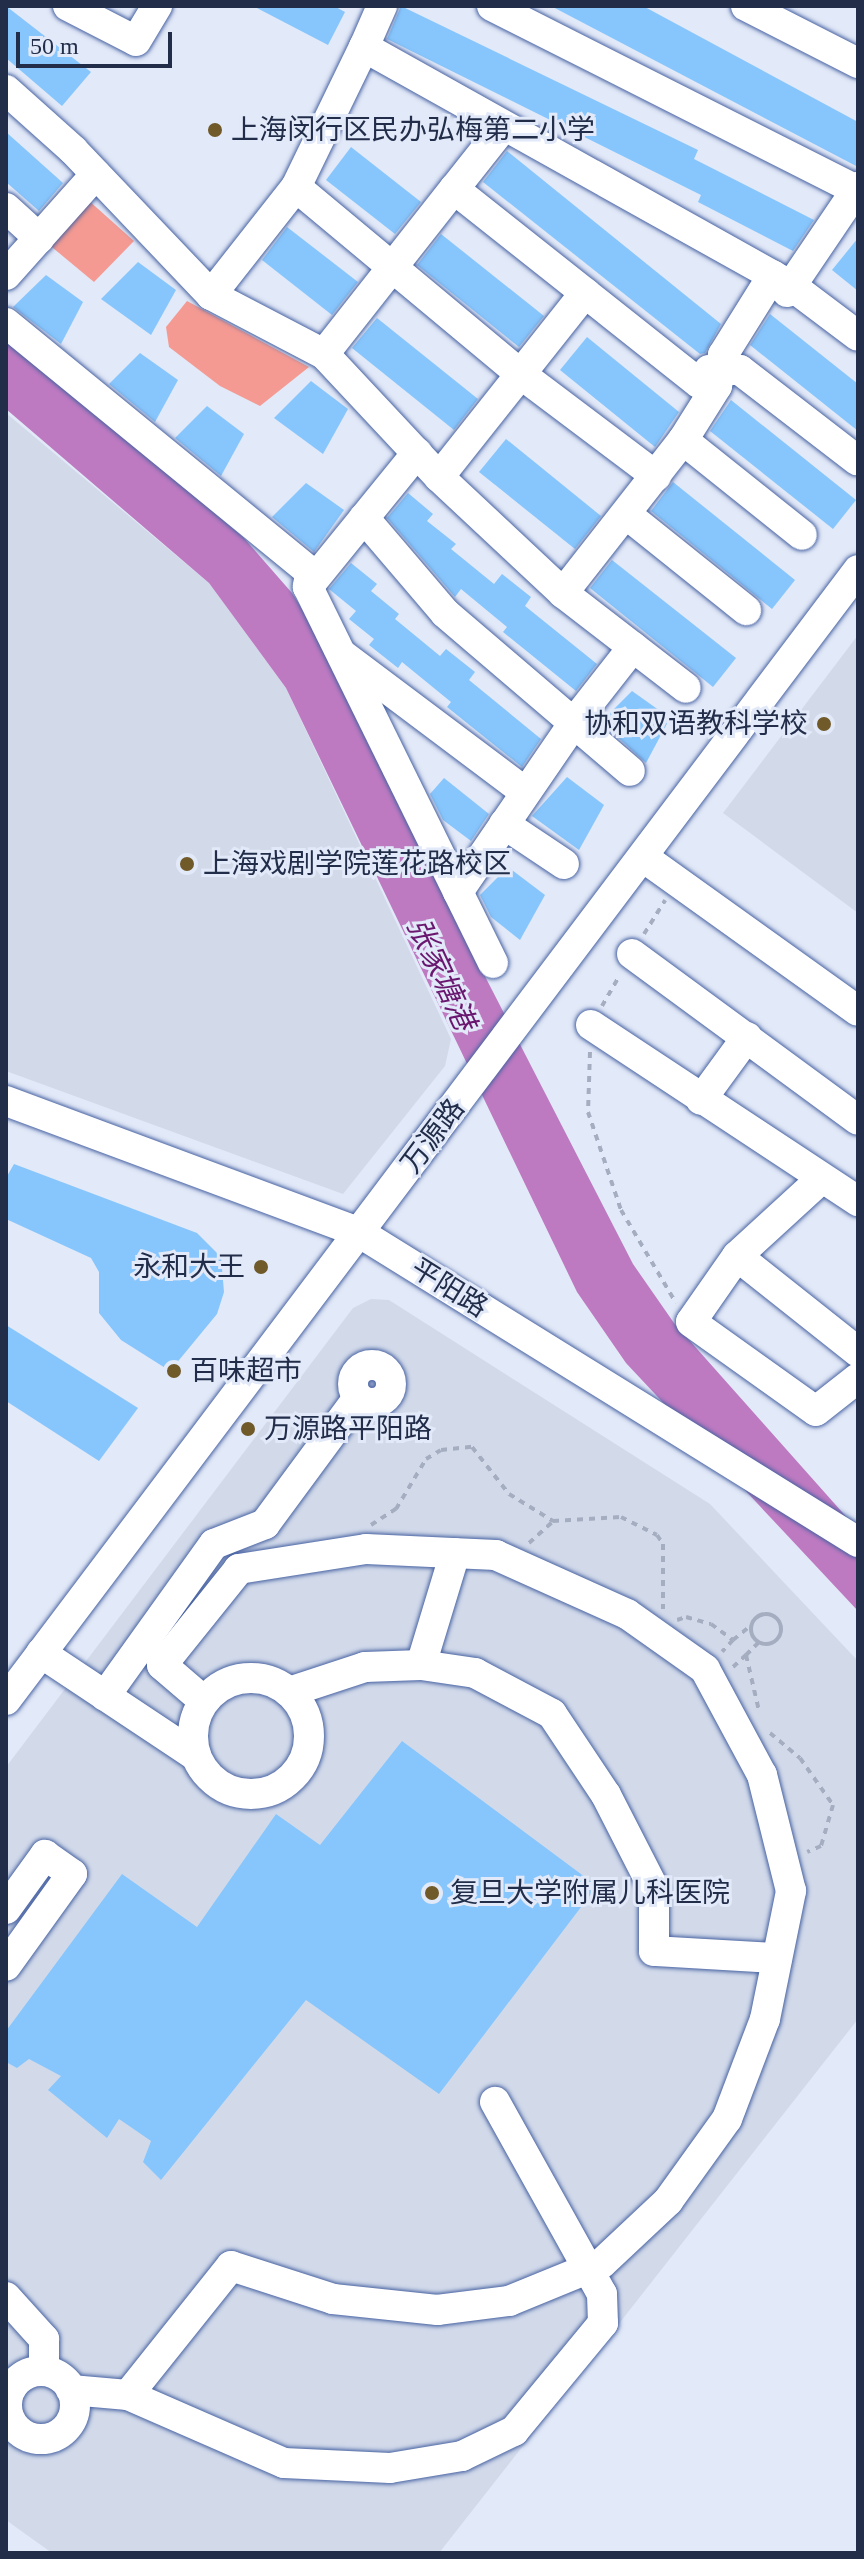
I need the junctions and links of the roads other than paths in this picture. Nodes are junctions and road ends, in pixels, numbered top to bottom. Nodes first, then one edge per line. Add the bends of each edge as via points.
1 (68, 6) edge
2 (157, 6) edge
3 (382, 6) edge
4 (492, 6) edge
5 (746, 6) edge
6 (364, 47) junction
7 (858, 63) edge
8 (6, 90) edge
9 (504, 126) junction
10 (96, 174) junction
11 (296, 187) junction
12 (454, 189) junction
13 (857, 189) edge
14 (6, 208) edge
15 (39, 238) junction
16 (391, 268) junction
17 (6, 275) edge
18 (784, 284) junction
19 (585, 293) junction
20 (211, 295) junction
21 (6, 323) edge
22 (858, 336) edge
23 (324, 354) junction
24 (720, 370) junction
25 (522, 375) junction
26 (683, 440) junction
27 (417, 453) junction
28 (857, 460) edge
29 (654, 475) junction
30 (439, 477) junction
31 (626, 514) junction
32 (364, 518) junction
33 (802, 535) dead end
34 (858, 570) edge
35 (308, 587) junction
36 (563, 593) junction
37 (746, 610) dead end
38 (633, 647) junction
39 (340, 652) junction
40 (686, 688) dead end
41 (575, 721) junction
42 (630, 771) dead end
43 (525, 792) junction
44 (504, 824) junction
45 (643, 857) junction
46 (564, 864) dead end
47 (458, 892) junction
48 (632, 954) road end
49 (493, 963) dead end
50 (858, 1011) edge
51 (591, 1025) road end
52 (747, 1037) junction
53 (701, 1100) junction
54 (6, 1101) edge
55 (858, 1120) edge
56 (821, 1179) junction
57 (858, 1201) edge
58 (360, 1233) junction
59 (737, 1256) junction
60 (858, 1352) edge
61 (858, 1378) edge
62 (358, 1398) dead end
63 (858, 1542) edge
64 (455, 1553) junction
65 (41, 1653) junction
66 (421, 1665) junction
67 (289, 1692) junction
68 (105, 1696) junction
69 (6, 1700) edge
70 (204, 1701) junction
71 (196, 1756) junction
72 (6, 1909) edge
73 (777, 1958) junction
74 (6, 1966) edge
75 (495, 2102) dead end
76 (588, 2269) junction
77 (6, 2297) edge
78 (44, 2371) junction
79 (71, 2390) junction
80 (128, 2395) junction
81 (12, 2438) edge

1 - 2 street via 136,41
3 - 6 street
4 - 13 street
5 - 7 street
6 - 9 street
6 - 11 street
8 - 10 street
9 - 12 street
9 - 18 street
10 - 15 street
10 - 20 street
11 - 16 street
11 - 20 street
12 - 16 street
12 - 19 street
13 - 18 street
14 - 15 street
15 - 17 street
16 - 23 street
16 - 25 street
18 - 22 street
18 - 24 street via 723,355
19 - 24 street via 699,383 709,370
19 - 25 street
20 - 23 street
21 - 35 street via 310,572
23 - 27 street
24 - 26 street via 717,386
24 - 28 street via 740,370
25 - 29 street
25 - 30 street
26 - 29 street
26 - 33 street
27 - 30 street
27 - 32 street
29 - 31 street
30 - 36 street
31 - 36 street
31 - 37 street
32 - 35 street
32 - 41 street via 445,613
34 - 45 street, 万源路
35 - 39 street
36 - 38 street
38 - 40 street
38 - 41 street
39 - 43 street
39 - 47 street
41 - 42 street
41 - 43 street
43 - 44 street
44 - 46 street
44 - 47 street
45 - 50 street
45 - 58 street, 万源路
47 - 49 street
48 - 52 street
51 - 53 street
52 - 53 street
52 - 55 street
53 - 56 street
54 - 58 street, 平阳路
56 - 57 street
56 - 59 street
58 - 63 street, 平阳路
58 - 65 street, 万源路
59 - 60 street
59 - 61 street via 691,1322 816,1411
62 - 68 street via 265,1524 214,1544
64 - 66 street
64 - 70 street via 357,1550 239,1569 162,1665
64 - 73 street via 496,1555 627,1614 709,1677 762,1775 791,1891
65 - 68 street
65 - 69 street, 万源路
66 - 67 street via 365,1667
66 - 73 street via 475,1673 552,1714 606,1795 654,1889 654,1951
67 - 70 street via 273,1682 244,1678 217,1688
67 - 71 street via 308,1725 309,1745 291,1778 257,1794 238,1793 220,1786
68 - 71 street
70 - 71 street via 195,1718
72 - 74 street via 45,1855 72,1874
73 - 76 street via 765,2019 727,2119 668,2201 602,2263
75 - 76 street
76 - 80 street via 509,2301 437,2310 333,2299 231,2266
76 - 80 street via 602,2294 603,2323 514,2431 462,2456 390,2468 284,2463
77 - 78 street via 44,2339
78 - 79 street
78 - 81 street via 23,2376 9,2393
79 - 80 street
79 - 81 street via 74,2411 65,2430 36,2439

